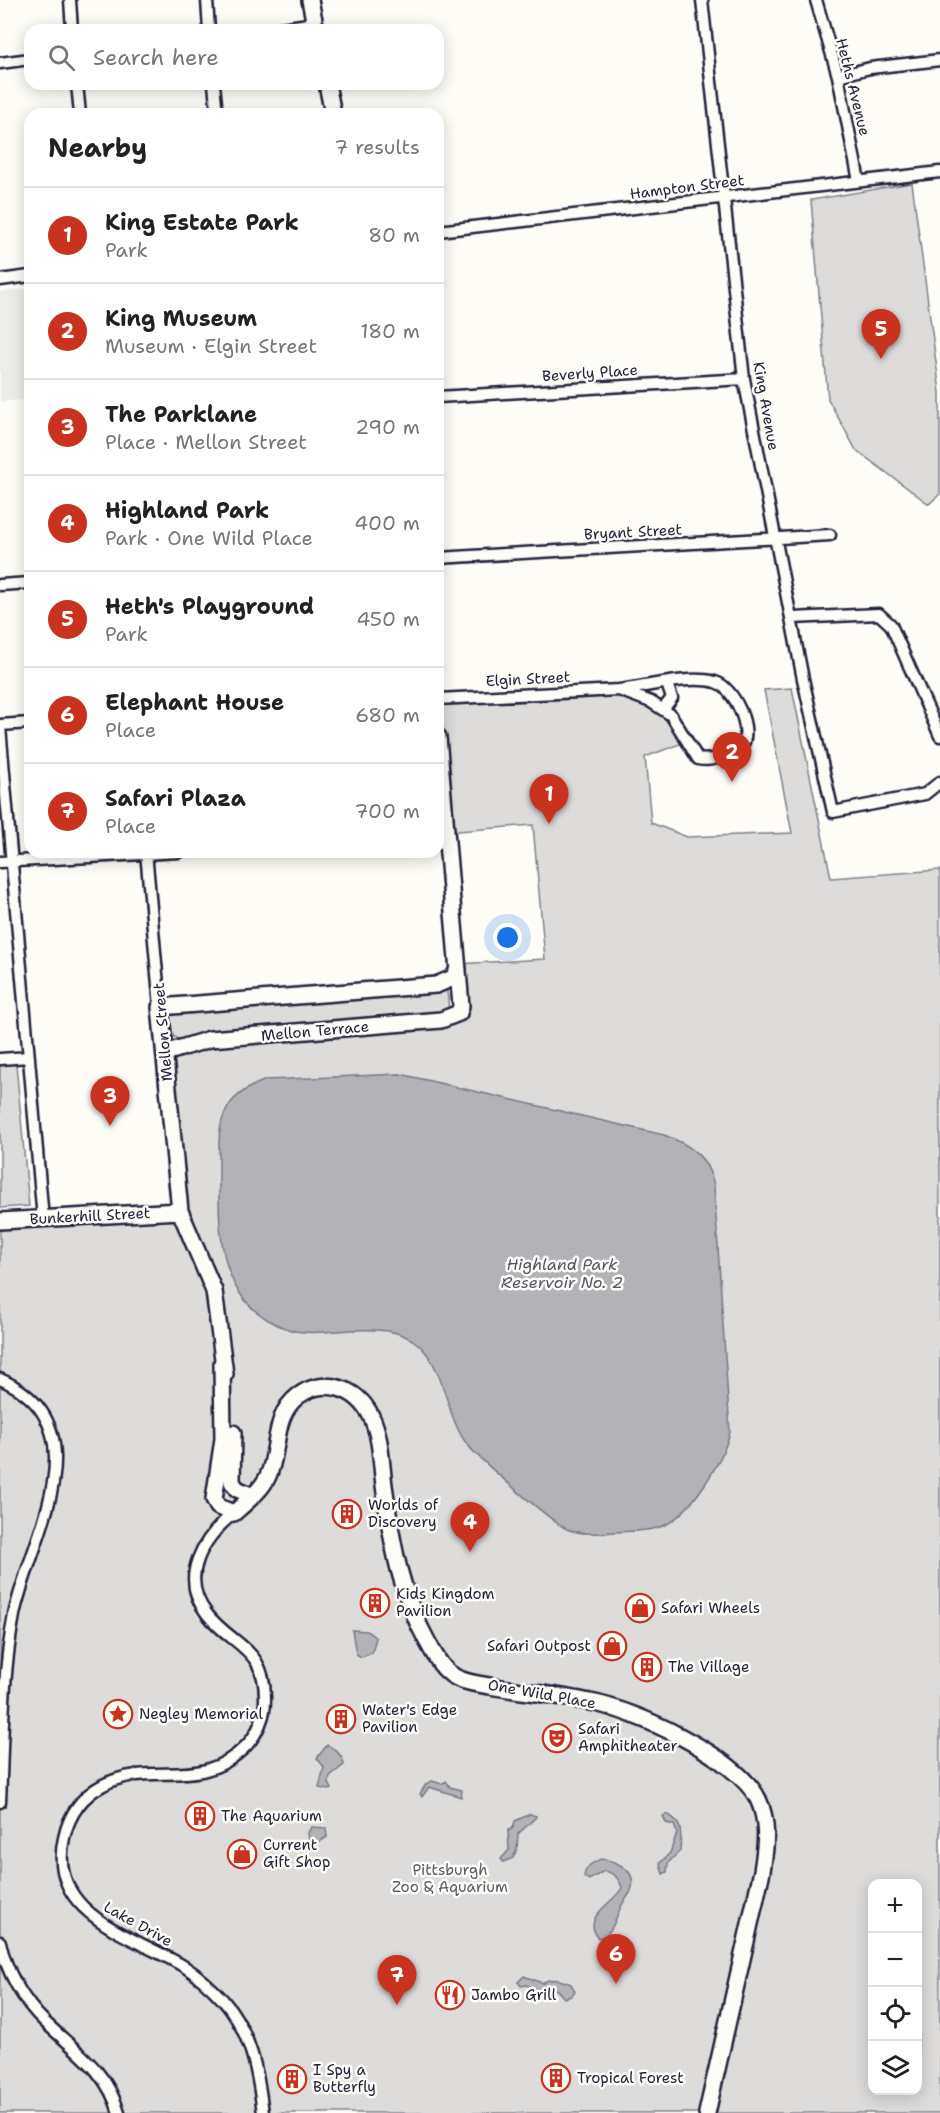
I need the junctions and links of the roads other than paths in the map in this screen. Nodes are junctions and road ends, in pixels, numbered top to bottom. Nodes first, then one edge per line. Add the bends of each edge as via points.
1 (70, 0) edge
2 (207, 0) edge
3 (310, 0) edge
4 (702, 0) edge
5 (816, 0) edge
6 (72, 24) edge
7 (209, 24) edge
8 (315, 24) edge
9 (24, 60) edge
10 (940, 60) edge
11 (0, 63) edge
12 (838, 76) junction
13 (78, 90) edge
14 (215, 90) edge
15 (328, 90) edge
16 (79, 108) edge
17 (216, 108) edge
18 (332, 108) edge
19 (940, 172) edge
20 (859, 181) junction
21 (724, 198) junction
22 (444, 230) edge
23 (24, 277) edge
24 (0, 280) edge
25 (744, 379) junction
26 (444, 397) edge
27 (830, 535) dead end
28 (777, 538) junction
29 (444, 558) edge
30 (24, 583) edge
31 (0, 585) edge
32 (792, 618) junction
33 (667, 684) junction
34 (619, 690) junction
35 (444, 699) edge
36 (663, 709) junction
37 (24, 724) edge
38 (0, 726) edge
39 (940, 735) edge
40 (940, 782) edge
41 (444, 854) edge
42 (62, 858) edge
43 (146, 858) edge
44 (12, 861) junction
45 (0, 862) edge
46 (458, 969) junction
47 (160, 1007) junction
48 (165, 1053) junction
49 (29, 1057) junction
50 (0, 1059) edge
51 (180, 1211) junction
52 (43, 1219) junction
53 (0, 1221) edge
54 (222, 1364) junction
55 (0, 1379) edge
56 (253, 1496) junction
57 (234, 1513) junction
58 (0, 1802) edge
59 (0, 1942) edge
60 (119, 2113) edge
61 (263, 2113) edge
62 (707, 2113) edge

1 - 6 street
2 - 7 street
3 - 8 main road
4 - 21 street, King Avenue
5 - 12 street, Heths Avenue
9 - 11 street
10 - 12 street
12 - 20 street, Heths Avenue
13 - 16 street
14 - 17 street
15 - 18 main road
19 - 20 street, Hampton Street
20 - 21 street, Hampton Street
21 - 22 street, Hampton Street
21 - 25 street, King Avenue
23 - 24 street
25 - 26 street, Beverly Place
25 - 28 street, King Avenue
27 - 28 street, Bryant Street
28 - 29 street, Bryant Street
28 - 32 street, King Avenue
30 - 31 street
32 - 39 street via 879,614 891,625
32 - 40 street, King Avenue via 832,812 925,794
33 - 34 street, Elgin Street
33 - 36 street via 672,698
33 - 36 street, Elgin Street via 701,680 721,684 742,713 744,742 729,754 698,759 677,722
34 - 35 street, Elgin Street
34 - 36 street, Elgin Street
37 - 38 street
38 - 44 street
41 - 46 main road
42 - 44 street
43 - 47 street, Mellon Street
44 - 45 street
44 - 49 street
46 - 47 main road via 453,978 436,985
46 - 48 main road, Mellon Terrace via 462,1006 459,1013 441,1020 210,1040
47 - 48 main road, Mellon Street
48 - 51 main road, Mellon Street
49 - 50 street
49 - 52 street
51 - 52 main road, Bunkerhill Street
51 - 54 main road via 214,1291
52 - 53 main road, Bunkerhill Street
54 - 56 main road via 234,1428 232,1482 237,1490
54 - 57 main road via 223,1438 214,1498 218,1507
55 - 58 street via 26,1396 40,1412 51,1435 56,1467 48,1511 21,1586 13,1625 6,1678
56 - 57 main road, One Wild Place
56 - 62 main road, One Wild Place via 267,1478 279,1426 293,1400 321,1386 343,1389 357,1397 371,1416 377,1433 393,1549 406,1598 444,1669 466,1681 609,1706 663,1729 731,1767 751,1788 760,1805 766,1833 762,1871
57 - 61 street, Lake Drive via 211,1532 194,1578 207,1613 246,1647 259,1667 265,1700 259,1728 240,1752 220,1766 189,1774 129,1776 99,1787 87,1795 69,1821 61,1857 71,1892 92,1916 190,1970 230,2008 252,2050
59 - 60 street via 25,1999 100,2073

